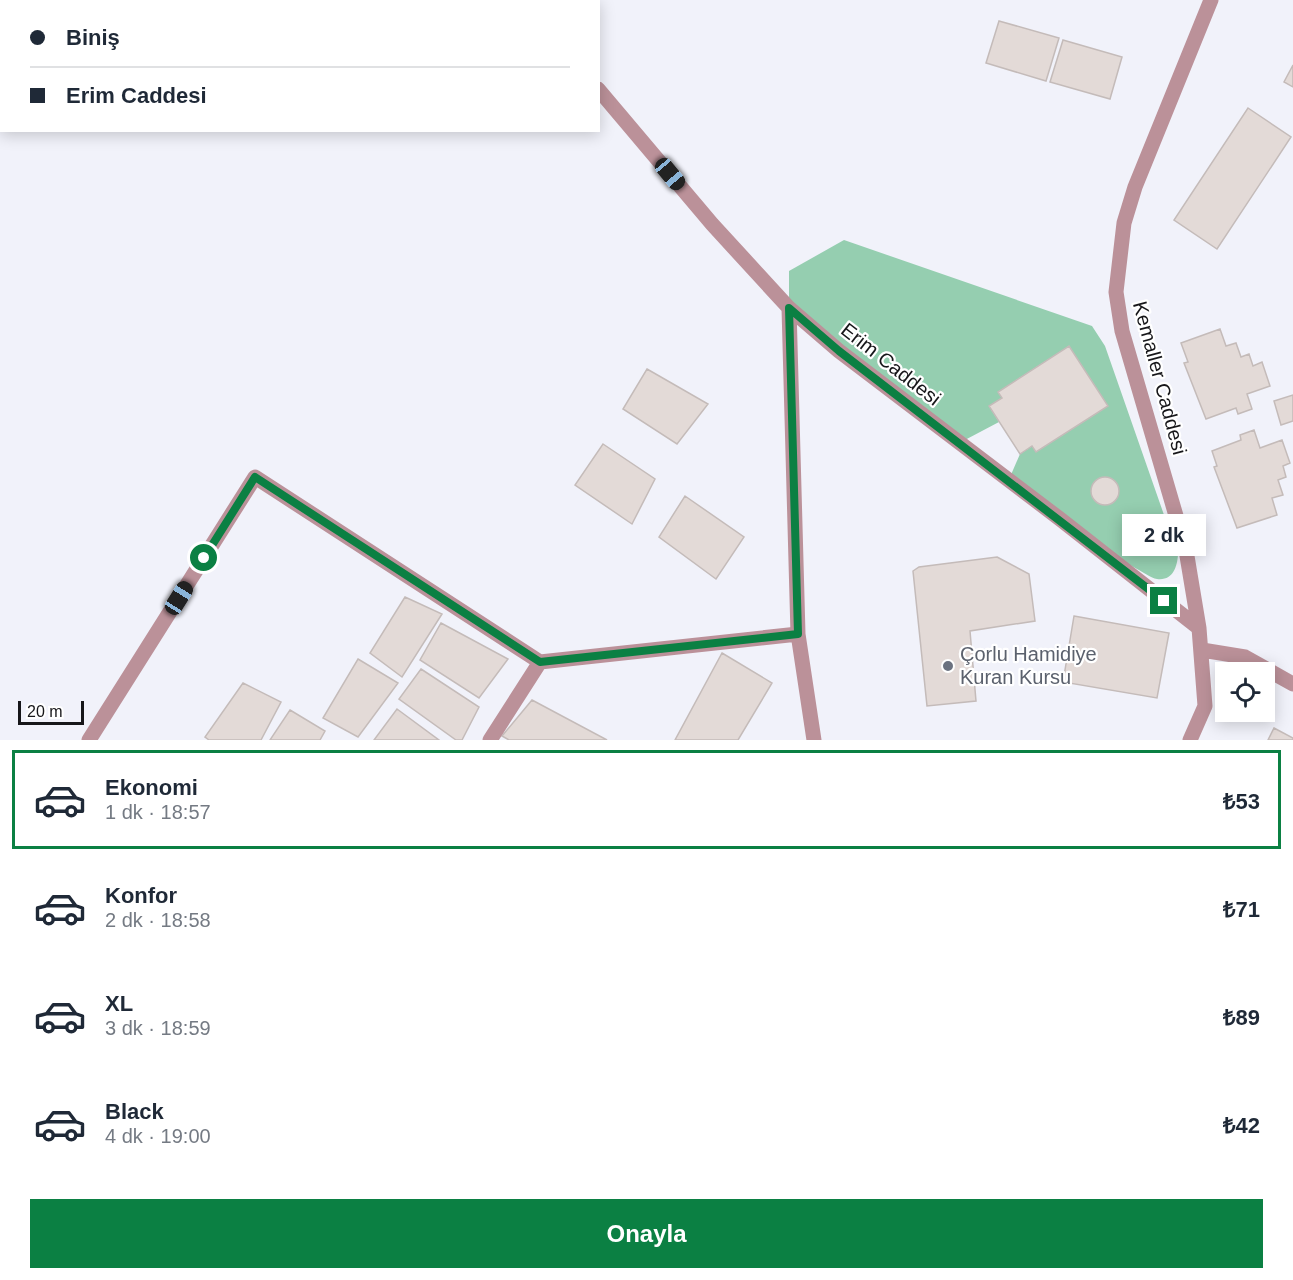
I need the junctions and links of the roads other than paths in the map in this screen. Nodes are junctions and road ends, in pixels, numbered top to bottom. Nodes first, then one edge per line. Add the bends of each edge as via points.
1 (1211, 0) edge
2 (600, 91) edge
3 (789, 308) junction
4 (1199, 628) junction
5 (798, 634) junction
6 (1202, 650) junction
7 (540, 662) junction
8 (1293, 684) edge
9 (90, 740) edge
10 (490, 740) edge
11 (814, 740) edge
12 (1190, 740) edge

1 - 4 street, Kemaller Caddesi via 1135,188 1124,224 1116,292 1122,331 1186,550
2 - 3 street, Erim Caddesi
3 - 4 street, Erim Caddesi via 839,351
3 - 5 street
4 - 6 street, Kemaller Caddesi
5 - 7 street
5 - 11 street
6 - 8 street via 1245,657
6 - 12 street, Kemaller Caddesi via 1205,706
7 - 9 street via 255,477
7 - 10 street

